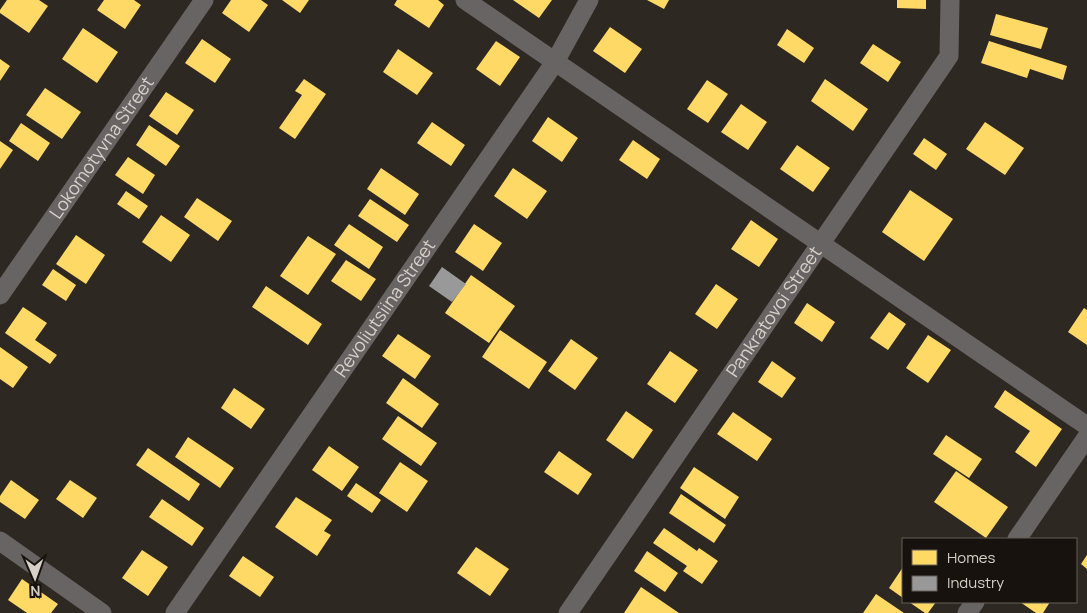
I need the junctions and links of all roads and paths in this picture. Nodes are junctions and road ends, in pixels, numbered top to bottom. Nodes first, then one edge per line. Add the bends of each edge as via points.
1 (204, 0) edge
2 (465, 0) edge
3 (588, 0) edge
4 (950, 0) edge
5 (555, 62) junction
6 (821, 244) junction
7 (0, 295) edge
8 (1087, 426) edge
9 (1087, 437) edge
10 (1018, 538) edge
11 (0, 541) edge
12 (102, 613) edge
13 (175, 613) edge
14 (568, 613) edge

1 - 7 street, Lokomotyvna Street
2 - 5 street
3 - 5 street, Revoliutsiina Street
4 - 6 street, Pankratovoi Street via 949,56
5 - 6 street
5 - 13 street, Revoliutsiina Street
6 - 8 street
6 - 14 street, Pankratovoi Street
9 - 10 street
11 - 12 street

